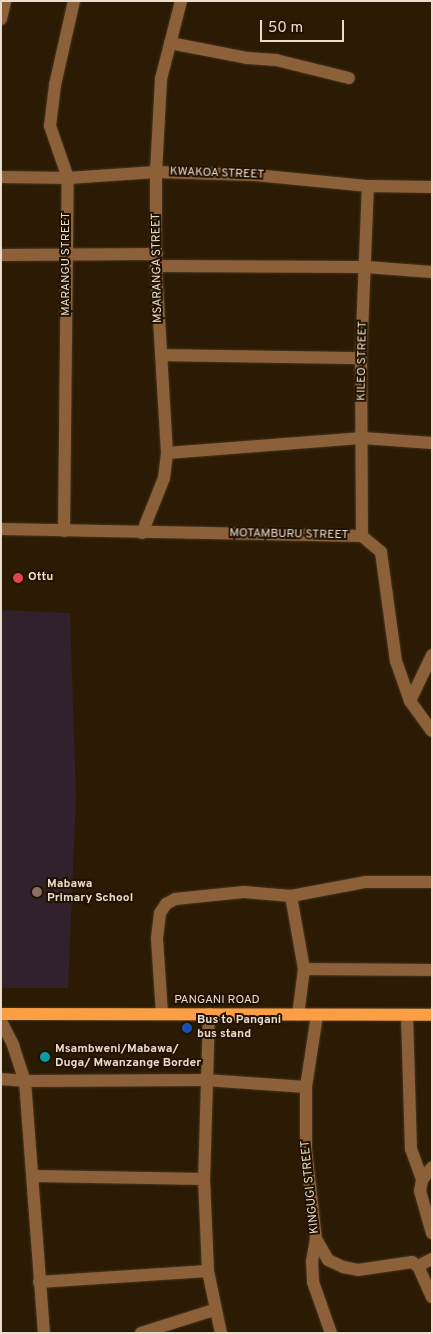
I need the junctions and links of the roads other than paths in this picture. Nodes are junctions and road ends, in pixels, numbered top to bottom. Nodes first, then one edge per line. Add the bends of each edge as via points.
1 (5, 1) edge
2 (74, 1) edge
3 (182, 1) edge
4 (1, 19) edge
5 (170, 43) junction
6 (349, 78) dead end
7 (156, 172) junction
8 (1, 177) edge
9 (68, 178) junction
10 (368, 186) junction
11 (432, 188) edge
12 (1, 255) edge
13 (68, 255) junction
14 (157, 260) junction
15 (366, 267) junction
16 (432, 272) edge
17 (161, 355) junction
18 (361, 358) junction
19 (363, 438) junction
20 (432, 443) edge
21 (167, 453) junction
22 (1, 529) edge
23 (64, 532) junction
24 (142, 533) junction
25 (362, 536) junction
26 (432, 655) edge
27 (410, 702) junction
28 (432, 731) edge
29 (432, 882) edge
30 (291, 896) junction
31 (304, 969) junction
32 (432, 970) edge
33 (1, 1014) edge
34 (162, 1014) junction
35 (210, 1014) junction
36 (298, 1015) junction
37 (317, 1015) junction
38 (407, 1015) junction
39 (432, 1015) edge
40 (1, 1021) edge
41 (1, 1078) edge
42 (205, 1080) junction
43 (26, 1081) junction
44 (306, 1087) junction
45 (432, 1167) edge
46 (34, 1176) junction
47 (204, 1179) junction
48 (422, 1180) junction
49 (432, 1233) edge
50 (316, 1239) junction
51 (432, 1259) edge
52 (418, 1266) junction
53 (208, 1271) junction
54 (39, 1282) junction
55 (432, 1297) edge
56 (214, 1310) junction
57 (44, 1333) edge
58 (141, 1333) edge
59 (221, 1333) edge
60 (331, 1333) edge

1 - 4 street
2 - 9 street, MARANGU STREET via 55,85 50,126
3 - 5 street, MSARANGA STREET
5 - 6 street via 247,58 276,60
5 - 7 street, MSARANGA STREET via 161,79
7 - 9 street, KWAKOA STREET
7 - 10 street, KWAKOA STREET via 255,175
7 - 14 street, MSARANGA STREET
8 - 9 street, KWAKOA STREET
9 - 13 street, MARANGU STREET
10 - 11 street, KWAKOA STREET
10 - 15 street, KILEO STREET
12 - 13 street
13 - 14 street
13 - 23 street, MARANGU STREET
14 - 15 street
14 - 17 street, MSARANGA STREET
15 - 16 street
15 - 18 street, KILEO STREET
17 - 18 street
17 - 21 street, MSARANGA STREET
18 - 19 street, KILEO STREET
19 - 20 street
19 - 21 street
19 - 25 street, KILEO STREET
21 - 24 street, MSARANGA STREET via 164,478
22 - 23 street, MOTAMBURU STREET
23 - 24 street, MOTAMBURU STREET
24 - 25 street, MOTAMBURU STREET
25 - 27 street, MOTAMBURU STREET via 381,552 396,661
26 - 27 street
27 - 28 street, MOTAMBURU STREET
29 - 30 street via 365,882
30 - 31 street
30 - 34 street via 244,892 188,896 166,904 160,913 157,938
31 - 32 street
31 - 36 street
33 - 34 main road, PANGANI ROAD
34 - 35 main road, PANGANI ROAD
35 - 36 main road, PANGANI ROAD
35 - 42 street
36 - 37 main road, PANGANI ROAD
37 - 38 main road, PANGANI ROAD
37 - 44 street, KINGUGI STREET
38 - 39 main road, PANGANI ROAD
38 - 48 street via 411,1149
40 - 43 street via 14,1044
41 - 43 street
42 - 43 street
42 - 44 street
42 - 47 street
43 - 46 street
44 - 50 street, KINGUGI STREET via 306,1150
45 - 48 street
46 - 47 street
46 - 54 street
47 - 53 street
48 - 49 street via 420,1191
50 - 52 street, KINGUGI STREET via 328,1260 343,1267 358,1270 412,1262
50 - 60 street via 312,1260 313,1282
51 - 52 street
52 - 55 street
53 - 54 street
53 - 56 street
54 - 57 street
56 - 58 street
56 - 59 street

